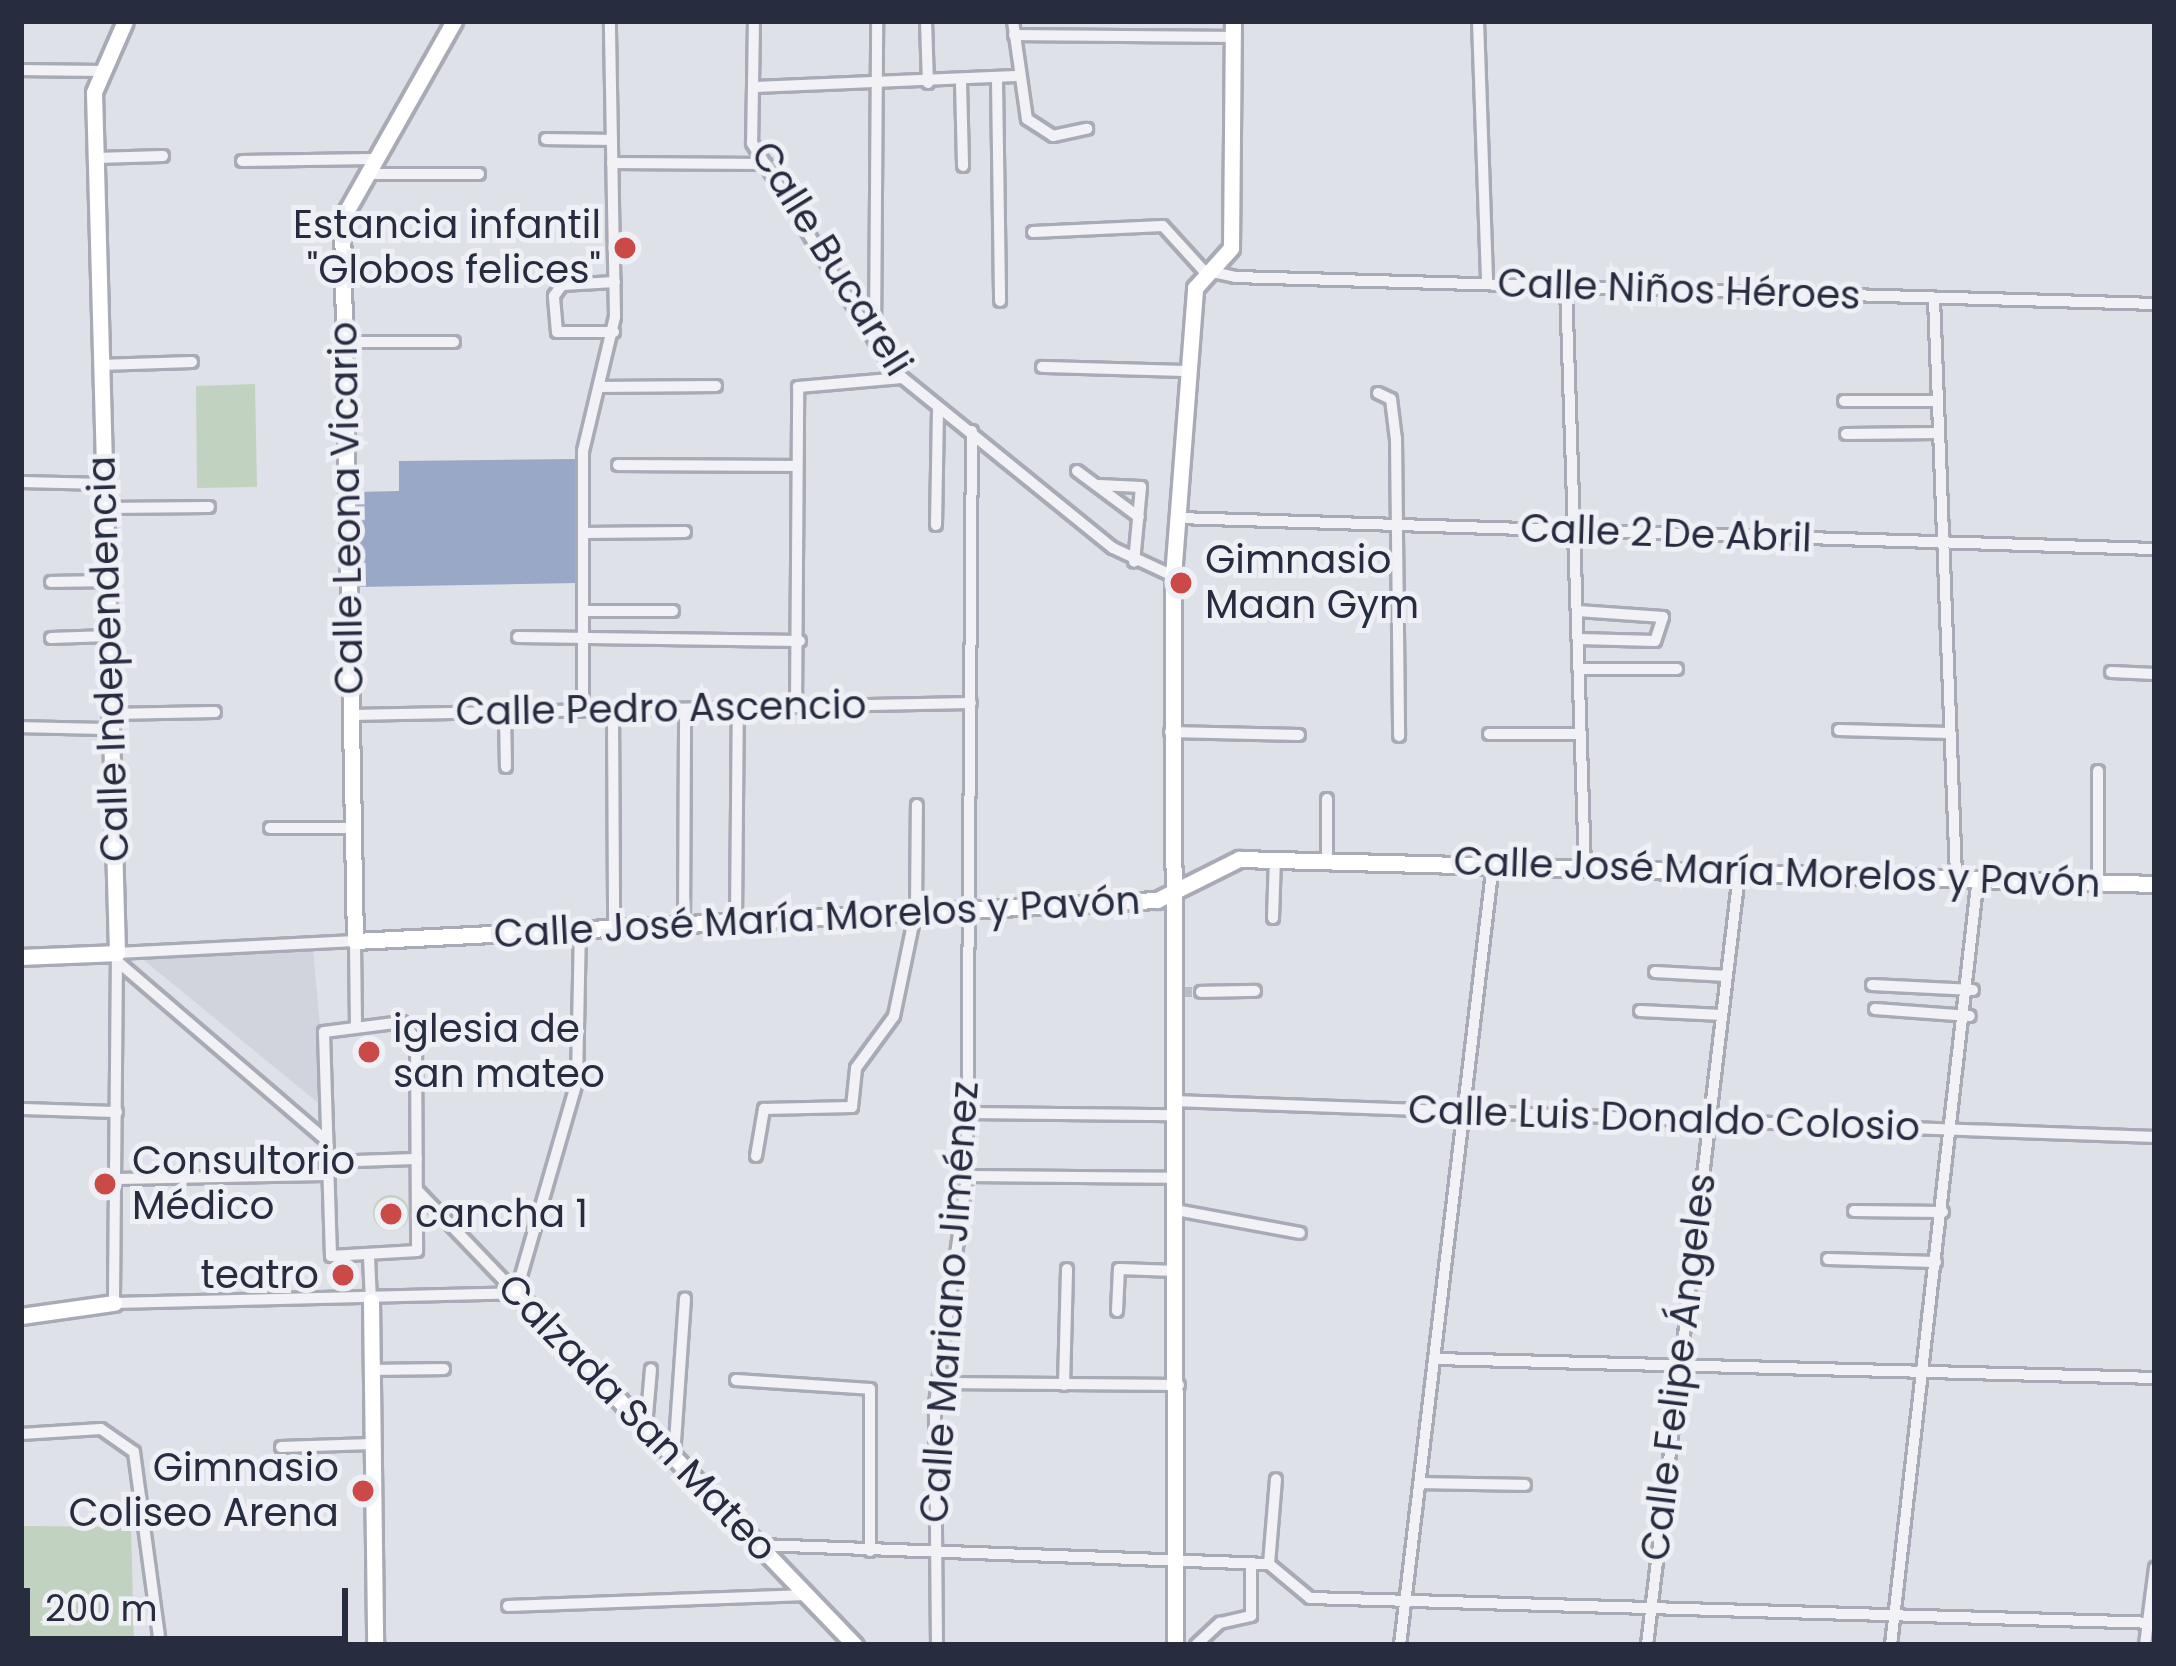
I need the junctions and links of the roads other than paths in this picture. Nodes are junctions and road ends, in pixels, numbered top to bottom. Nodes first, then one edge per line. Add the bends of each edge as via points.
1 (124, 21) edge
2 (454, 21) edge
3 (610, 21) edge
4 (754, 21) edge
5 (877, 21) edge
6 (926, 21) edge
7 (1478, 21) edge
8 (1013, 28) edge
9 (1233, 29) edge
10 (21, 70) edge
11 (98, 71) junction
12 (1017, 76) junction
13 (997, 80) junction
14 (961, 82) junction
15 (928, 83) junction
16 (876, 86) junction
17 (754, 87) junction
18 (1087, 129) dead end
19 (546, 139) dead end
20 (612, 140) junction
21 (163, 156) dead end
22 (96, 158) junction
23 (242, 161) dead end
24 (612, 163) junction
25 (766, 164) junction
26 (963, 166) dead end
27 (368, 167) junction
28 (479, 174) dead end
29 (1033, 232) dead end
30 (1204, 270) junction
31 (615, 282) junction
32 (1486, 284) junction
33 (1566, 286) junction
34 (1934, 298) junction
35 (1000, 301) dead end
36 (2155, 304) edge
37 (614, 332) junction
38 (875, 339) junction
39 (343, 342) junction
40 (454, 342) dead end
41 (192, 362) dead end
42 (100, 365) junction
43 (1042, 367) dead end
44 (1188, 371) junction
45 (900, 378) junction
46 (716, 386) dead end
47 (599, 387) junction
48 (1378, 393) dead end
49 (1844, 401) dead end
50 (1936, 401) junction
51 (938, 408) junction
52 (972, 431) junction
53 (1936, 433) junction
54 (1846, 434) dead end
55 (618, 465) dead end
56 (797, 466) junction
57 (1077, 471) dead end
58 (21, 482) edge
59 (105, 484) junction
60 (1099, 485) junction
61 (209, 507) dead end
62 (106, 508) junction
63 (1139, 517) junction
64 (1178, 518) junction
65 (936, 525) dead end
66 (1396, 526) junction
67 (1574, 531) junction
68 (685, 532) dead end
69 (583, 533) junction
70 (1941, 542) junction
71 (2155, 549) edge
72 (1134, 562) junction
73 (1173, 576) junction
74 (107, 581) junction
75 (51, 582) dead end
76 (584, 611) junction
77 (673, 611) dead end
78 (1578, 611) junction
79 (108, 636) junction
80 (518, 637) dead end
81 (51, 638) dead end
82 (1579, 639) junction
83 (584, 640) junction
84 (800, 641) junction
85 (1580, 669) junction
86 (1677, 669) dead end
87 (2111, 672) dead end
88 (2155, 674) edge
89 (971, 703) junction
90 (796, 706) junction
91 (738, 708) junction
92 (685, 709) junction
93 (613, 710) junction
94 (583, 711) junction
95 (215, 712) dead end
96 (505, 712) junction
97 (351, 715) junction
98 (110, 722) junction
99 (21, 727) edge
100 (1839, 730) dead end
101 (1170, 732) junction
102 (1949, 733) junction
103 (1489, 734) dead end
104 (1581, 734) junction
105 (1299, 735) dead end
106 (1399, 736) dead end
107 (506, 767) dead end
108 (2098, 772) dead end
109 (1327, 799) dead end
110 (917, 806) dead end
111 (269, 828) dead end
112 (354, 828) junction
113 (1275, 859) junction
114 (1327, 860) junction
115 (1493, 864) junction
116 (1586, 867) junction
117 (1739, 875) junction
118 (1956, 876) junction
119 (1978, 878) junction
120 (2098, 883) junction
121 (2155, 884) edge
122 (1170, 899) junction
123 (971, 905) junction
124 (916, 910) junction
125 (1273, 918) dead end
126 (736, 920) junction
127 (684, 923) junction
128 (614, 926) junction
129 (580, 929) junction
130 (355, 941) junction
131 (21, 957) edge
132 (117, 957) junction
133 (1655, 972) dead end
134 (1727, 976) junction
135 (1873, 985) dead end
136 (1973, 990) junction
137 (1255, 991) dead end
138 (1202, 992) tunnel mouth
139 (1875, 1009) dead end
140 (1640, 1011) dead end
141 (1722, 1015) junction
142 (1970, 1016) junction
143 (356, 1025) junction
144 (1174, 1108) junction
145 (21, 1109) edge
146 (117, 1112) junction
147 (968, 1113) junction
148 (1467, 1113) junction
149 (1709, 1124) junction
150 (1954, 1129) junction
151 (2155, 1137) edge
152 (326, 1140) junction
153 (756, 1156) dead end
154 (417, 1159) junction
155 (325, 1168) junction
156 (967, 1176) junction
157 (1176, 1178) junction
158 (116, 1179) junction
159 (418, 1191) junction
160 (1177, 1210) junction
161 (1854, 1211) dead end
162 (1943, 1212) junction
163 (1300, 1232) dead end
164 (369, 1257) junction
165 (1828, 1259) dead end
166 (1936, 1262) junction
167 (1066, 1269) dead end
168 (1178, 1270) junction
169 (516, 1293) junction
170 (685, 1298) dead end
171 (371, 1301) junction
172 (114, 1304) junction
173 (1118, 1310) dead end
174 (21, 1316) edge
175 (1436, 1359) junction
176 (651, 1369) dead end
177 (1680, 1369) junction
178 (372, 1370) junction
179 (444, 1370) dead end
180 (1922, 1376) junction
181 (2155, 1378) edge
182 (736, 1381) dead end
183 (943, 1384) junction
184 (1064, 1385) junction
185 (1179, 1385) junction
186 (646, 1427) junction
187 (21, 1434) edge
188 (373, 1444) junction
189 (281, 1448) dead end
190 (674, 1456) junction
191 (1276, 1479) dead end
192 (1422, 1484) junction
193 (1525, 1485) dead end
194 (760, 1545) junction
195 (869, 1551) junction
196 (937, 1554) junction
197 (1176, 1562) junction
198 (1251, 1563) junction
199 (1269, 1564) junction
200 (2155, 1568) edge
201 (807, 1595) junction
202 (1406, 1599) junction
203 (1650, 1605) junction
204 (508, 1606) dead end
205 (1894, 1614) junction
206 (2151, 1622) edge
207 (160, 1645) edge
208 (375, 1645) edge
209 (855, 1645) edge
210 (938, 1645) edge
211 (1174, 1645) edge
212 (1196, 1645) edge
213 (1400, 1645) edge
214 (1647, 1645) edge
215 (1891, 1645) edge
216 (2145, 1645) edge

1 - 11 main road, Calle Independencia
2 - 27 main road, Calle Leona Vicario
3 - 20 street
4 - 17 street, Calle Bucareli
5 - 16 street
6 - 15 street
7 - 32 street
8 - 9 street
8 - 12 street
9 - 30 main road via 1231,248
10 - 11 street
11 - 22 main road, Calle Independencia
12 - 13 street
12 - 18 street via 1040,133
13 - 14 street
13 - 35 street
14 - 15 street
14 - 26 street
15 - 16 street
16 - 17 street
16 - 38 street
17 - 25 street, Calle Bucareli via 752,143
19 - 20 street
20 - 24 street
21 - 22 street
22 - 42 main road, Calle Independencia
23 - 27 street
24 - 25 street
24 - 31 street
25 - 38 street, Calle Bucareli
27 - 28 street
27 - 39 main road, Calle Leona Vicario via 342,219
29 - 30 street via 1163,226
30 - 32 street, Calle Niños Héroes
30 - 44 main road
31 - 37 street
31 - 37 street via 562,285 554,296 557,332
32 - 33 street, Calle Niños Héroes
33 - 34 street, Calle Niños Héroes
33 - 67 street
34 - 36 street, Calle Niños Héroes
34 - 50 street
37 - 47 street
38 - 45 street, Calle Bucareli
39 - 40 street
39 - 97 main road, Calle Leona Vicario
41 - 42 street
42 - 59 main road, Calle Independencia
43 - 44 street
44 - 64 main road
45 - 51 street, Calle Bucareli
45 - 56 street via 800,384
46 - 47 street
47 - 69 street via 583,452
48 - 66 street via 1394,409
49 - 50 street
50 - 53 street
51 - 52 street, Calle Bucareli
51 - 65 street
52 - 72 street, Calle Bucareli
52 - 89 street, Calle Mariano Jiménez
53 - 54 street
53 - 70 street
55 - 56 street
56 - 84 street
57 - 60 street
58 - 59 street
59 - 62 main road, Calle Independencia
60 - 63 street
60 - 63 street via 1139,485
61 - 62 street
62 - 74 main road, Calle Independencia
63 - 72 street
64 - 66 street, Calle 2 De Abril
64 - 73 main road
66 - 67 street, Calle 2 De Abril
66 - 106 street
67 - 70 street, Calle 2 De Abril
67 - 78 street
68 - 69 street
69 - 76 street
70 - 71 street, Calle 2 De Abril
70 - 102 street
72 - 73 street, Calle Bucareli
73 - 101 main road
74 - 75 street
74 - 79 main road, Calle Independencia
76 - 77 street
76 - 83 street
78 - 82 street
78 - 82 street via 1663,617 1655,641
79 - 81 street
79 - 98 main road, Calle Independencia
80 - 83 street
82 - 85 street
83 - 84 street
83 - 94 street
84 - 90 street
85 - 86 street
85 - 104 street
87 - 88 street
89 - 90 street, Calle Pedro Ascencio
89 - 123 street, Calle Mariano Jiménez
90 - 91 street, Calle Pedro Ascencio
91 - 92 street, Calle Pedro Ascencio
91 - 126 street
92 - 93 street, Calle Pedro Ascencio
92 - 127 street
93 - 94 street, Calle Pedro Ascencio
93 - 128 street
94 - 96 street, Calle Pedro Ascencio
95 - 98 street
96 - 97 street, Calle Pedro Ascencio
96 - 107 street
97 - 112 main road, Calle Leona Vicario
98 - 99 street
98 - 132 main road, Calle Independencia
100 - 102 street
101 - 105 street
101 - 122 main road
102 - 118 street
103 - 104 street
104 - 116 street
108 - 120 street
109 - 114 street
110 - 124 street
111 - 112 street
112 - 130 main road, Calle Leona Vicario
113 - 114 main road, Calle José María Morelos y Pavón
113 - 122 main road, Calle José María Morelos y Pavón via 1221,864
113 - 125 street
114 - 115 main road, Calle José María Morelos y Pavón
115 - 116 main road, Calle José María Morelos y Pavón
115 - 148 street
116 - 117 main road, Calle José María Morelos y Pavón
117 - 118 main road, Calle José María Morelos y Pavón
117 - 134 street, Calle Felipe Ángeles
118 - 119 main road, Calle José María Morelos y Pavón
119 - 120 main road, Calle José María Morelos y Pavón
119 - 136 street
120 - 121 main road, Calle José María Morelos y Pavón
122 - 123 main road, Calle José María Morelos y Pavón
122 - 144 main road
123 - 124 main road, Calle José María Morelos y Pavón
123 - 147 street, Calle Mariano Jiménez
124 - 126 main road, Calle José María Morelos y Pavón
124 - 153 street via 894,1016 856,1068 852,1107 764,1109
126 - 127 main road, Calle José María Morelos y Pavón
127 - 128 main road, Calle José María Morelos y Pavón
128 - 129 main road, Calle José María Morelos y Pavón
129 - 130 main road, Calle José María Morelos y Pavón
129 - 169 street via 577,1082
130 - 132 street, Calle José María Morelos y Pavón
130 - 143 street, Calle Leona Vicario
131 - 132 main road
132 - 146 street, Calle Independencia
132 - 152 street
133 - 134 street
134 - 141 street, Calle Felipe Ángeles
135 - 136 street
136 - 142 street
137 - 138 street
139 - 142 street
140 - 141 street
141 - 149 street, Calle Felipe Ángeles
142 - 150 street
143 - 152 street via 324,1032
143 - 154 street via 402,1022 415,1032
144 - 147 street, Calle Luis Donaldo Colosio
144 - 148 street, Calle Luis Donaldo Colosio
144 - 157 main road
145 - 146 street
146 - 158 street, Calle Independencia
147 - 156 street, Calle Mariano Jiménez
148 - 149 street, Calle Luis Donaldo Colosio
148 - 175 street
149 - 150 street, Calle Luis Donaldo Colosio
149 - 177 street, Calle Felipe Ángeles
150 - 151 street, Calle Luis Donaldo Colosio
150 - 162 street
152 - 155 street
154 - 155 street
154 - 159 street
155 - 158 street
155 - 164 street via 327,1252
156 - 157 street
156 - 183 street, Calle Mariano Jiménez
157 - 160 main road
158 - 172 street, Calle Independencia
159 - 164 street via 416,1254
159 - 169 street, Calzada San Mateo
160 - 163 street
160 - 168 main road
161 - 162 street
162 - 166 street
164 - 171 street
165 - 166 street
166 - 180 street
167 - 184 street
168 - 173 street via 1119,1269
168 - 185 main road
169 - 171 street
169 - 186 main road, Calzada San Mateo
170 - 190 street
171 - 172 street
171 - 178 main road
172 - 174 main road
175 - 177 street
175 - 192 street
176 - 186 street
177 - 180 street
177 - 203 street, Calle Felipe Ángeles
178 - 179 street
178 - 188 main road
180 - 181 street
180 - 205 street
182 - 195 street via 869,1389
183 - 184 street
183 - 196 street, Calle Mariano Jiménez
184 - 185 street
185 - 197 main road
186 - 190 main road, Calzada San Mateo
187 - 207 street via 101,1429 134,1452
188 - 189 street
188 - 208 main road
190 - 194 main road, Calzada San Mateo
191 - 199 street
192 - 193 street
192 - 202 street
194 - 195 street
194 - 201 main road, Calzada San Mateo
195 - 196 street
196 - 197 street
196 - 210 street, Calle Mariano Jiménez
197 - 198 street
197 - 211 main road
198 - 199 street
198 - 212 street via 1251,1616 1220,1623
199 - 202 street via 1301,1596
200 - 206 street
201 - 204 street
201 - 209 main road, Calzada San Mateo
202 - 203 street
202 - 213 street
203 - 205 street
203 - 214 street, Calle Felipe Ángeles
205 - 206 street
205 - 215 street
206 - 216 street

